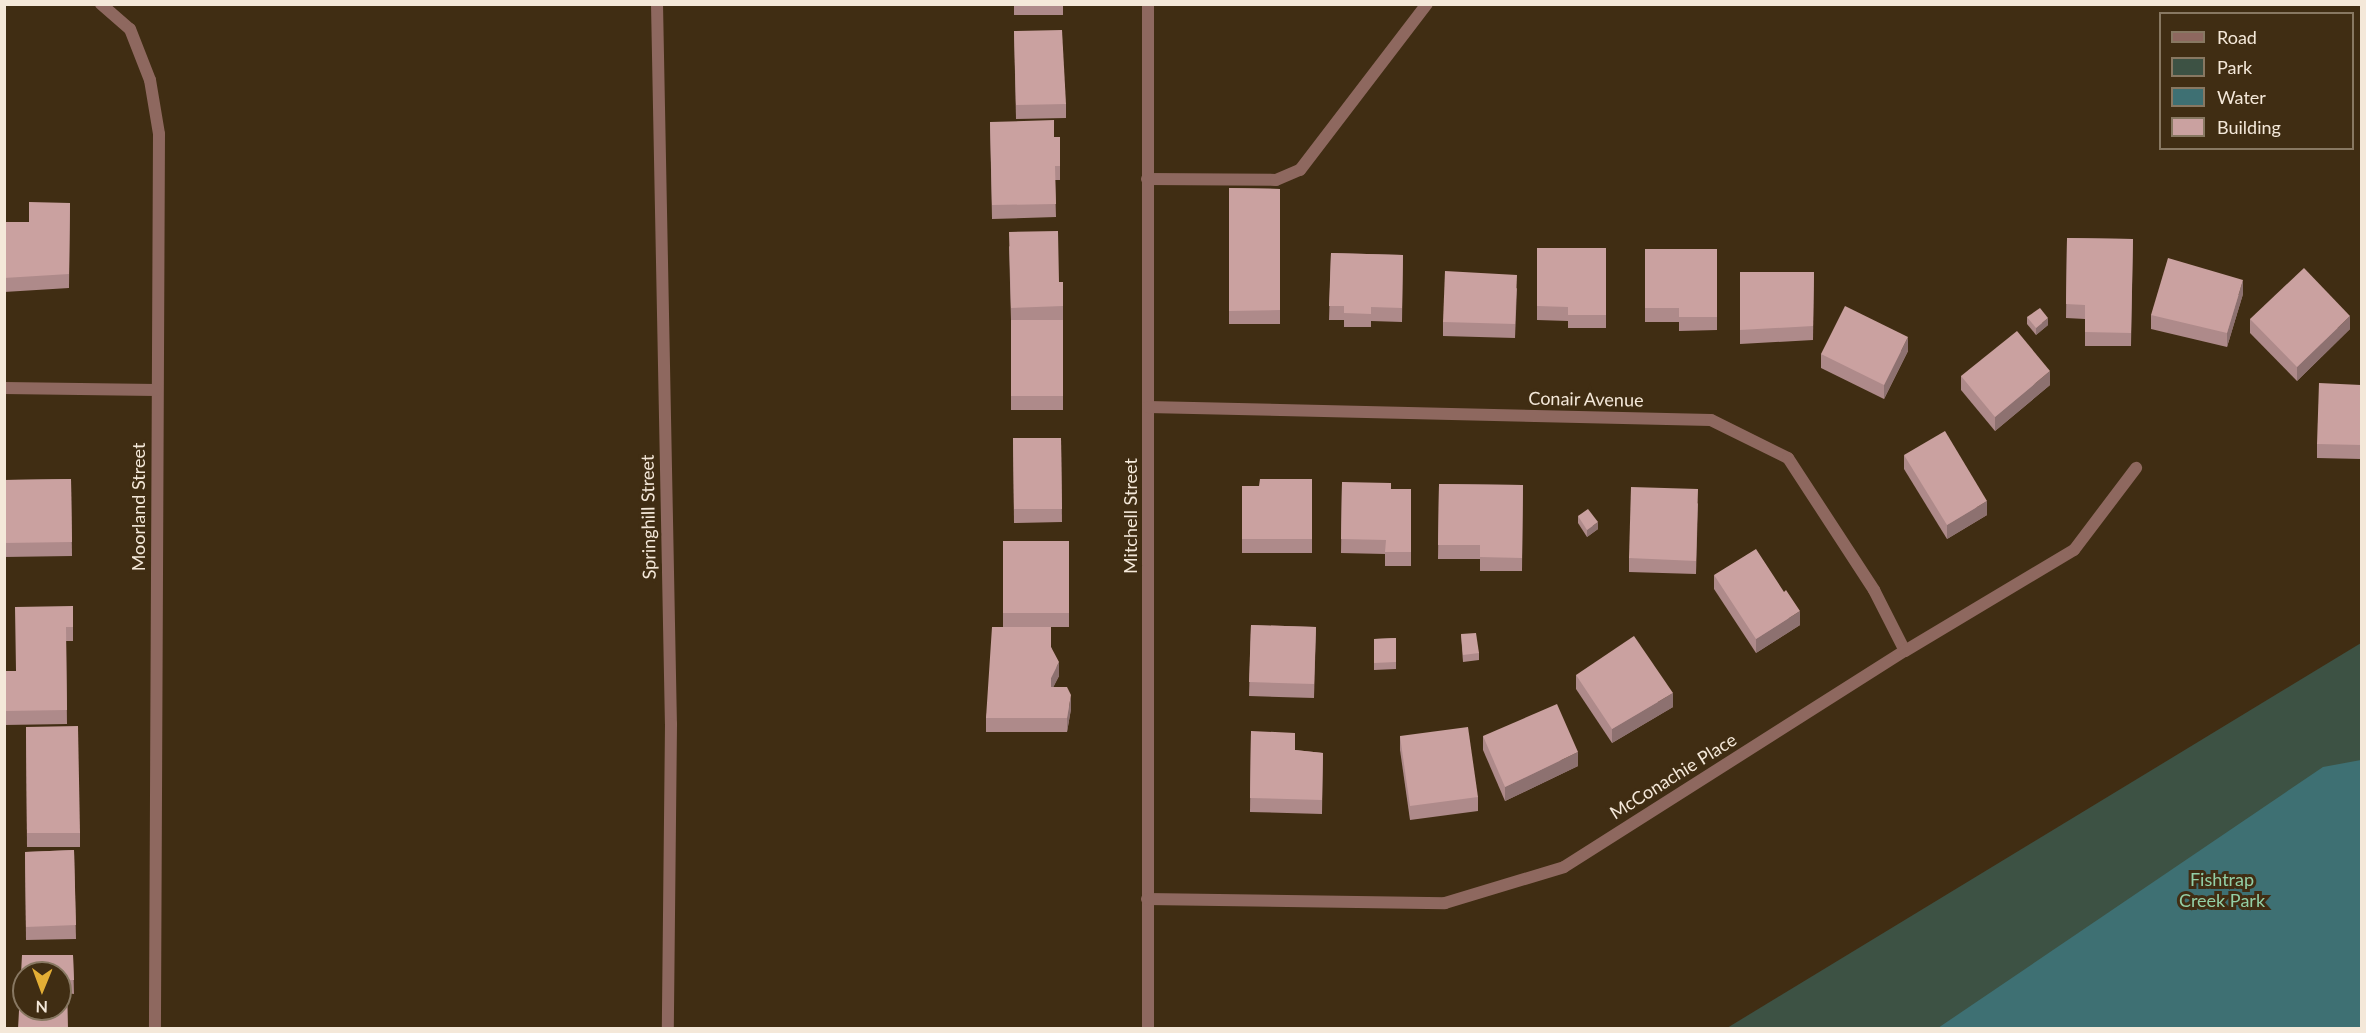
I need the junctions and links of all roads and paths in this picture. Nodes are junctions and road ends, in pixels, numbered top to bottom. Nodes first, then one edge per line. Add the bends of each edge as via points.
1 (101, 4) edge
2 (657, 4) edge
3 (1148, 4) edge
4 (1427, 4) edge
5 (1147, 179) junction
6 (4, 388) edge
7 (156, 390) junction
8 (1148, 407) junction
9 (2136, 468) dead end
10 (1905, 651) junction
11 (1147, 900) junction
12 (155, 1029) edge
13 (668, 1029) edge
14 (1148, 1029) edge

1 - 7 street, Moorland Street via 130,29 150,80 159,134
2 - 13 street, Springhill Street via 671,724
3 - 5 street, Mitchell Street
4 - 5 street via 1300,170 1276,180
5 - 8 street, Mitchell Street
6 - 7 street
7 - 12 street, Moorland Street
8 - 10 street, Conair Avenue via 1711,420 1788,458 1874,590
8 - 11 street, Mitchell Street
9 - 10 street, McConachie Place via 2074,550
10 - 11 street, McConachie Place via 1564,867 1445,903
11 - 14 street, Mitchell Street

